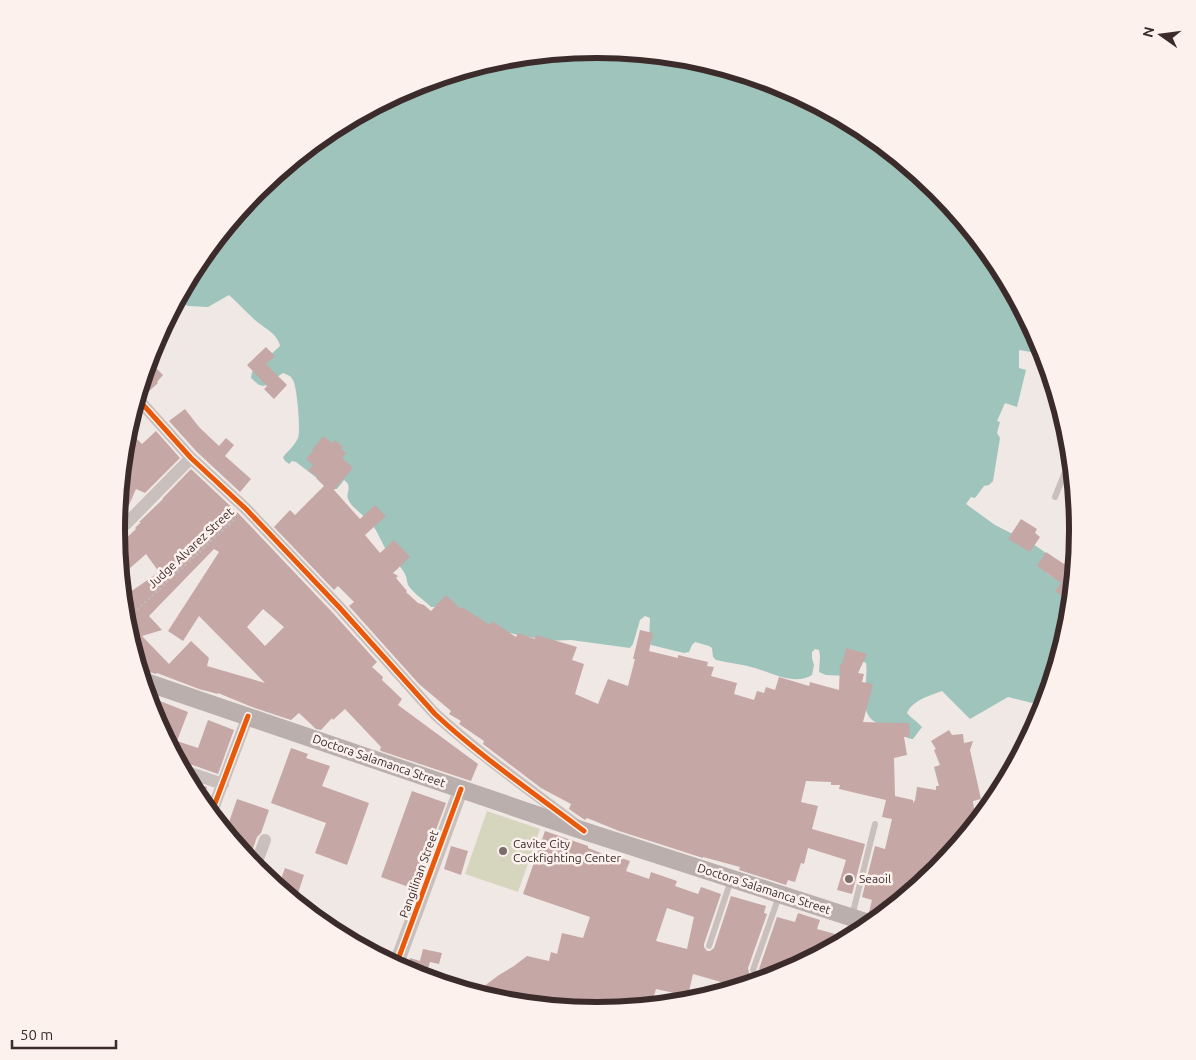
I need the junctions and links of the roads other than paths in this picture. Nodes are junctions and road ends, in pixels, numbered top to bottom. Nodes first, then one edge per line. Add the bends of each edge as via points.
1 (143, 404) edge
2 (191, 458) junction
3 (1066, 469) edge
4 (1055, 497) dead end
5 (125, 525) edge
6 (152, 684) edge
7 (248, 716) junction
8 (194, 774) edge
9 (223, 784) junction
10 (461, 789) junction
11 (215, 807) edge
12 (875, 824) dead end
13 (584, 831) junction
14 (265, 840) dead end
15 (258, 858) edge
16 (731, 878) junction
17 (779, 894) junction
18 (851, 917) junction
19 (864, 921) edge
20 (709, 946) dead end
21 (398, 958) edge
22 (754, 970) dead end

1 - 2 street
2 - 5 street
2 - 13 street via 246,509 435,714
3 - 4 lane
6 - 7 main road, Doctora Salamanca Street
7 - 9 street
7 - 10 main road, Doctora Salamanca Street
8 - 9 street
9 - 11 street
10 - 13 main road, Doctora Salamanca Street
10 - 21 street, Pangilinan Street
12 - 18 lane
13 - 16 main road, Doctora Salamanca Street
14 - 15 street
16 - 17 main road, Doctora Salamanca Street
16 - 20 lane
17 - 18 main road, Doctora Salamanca Street
17 - 22 lane
18 - 19 main road, Doctora Salamanca Street

